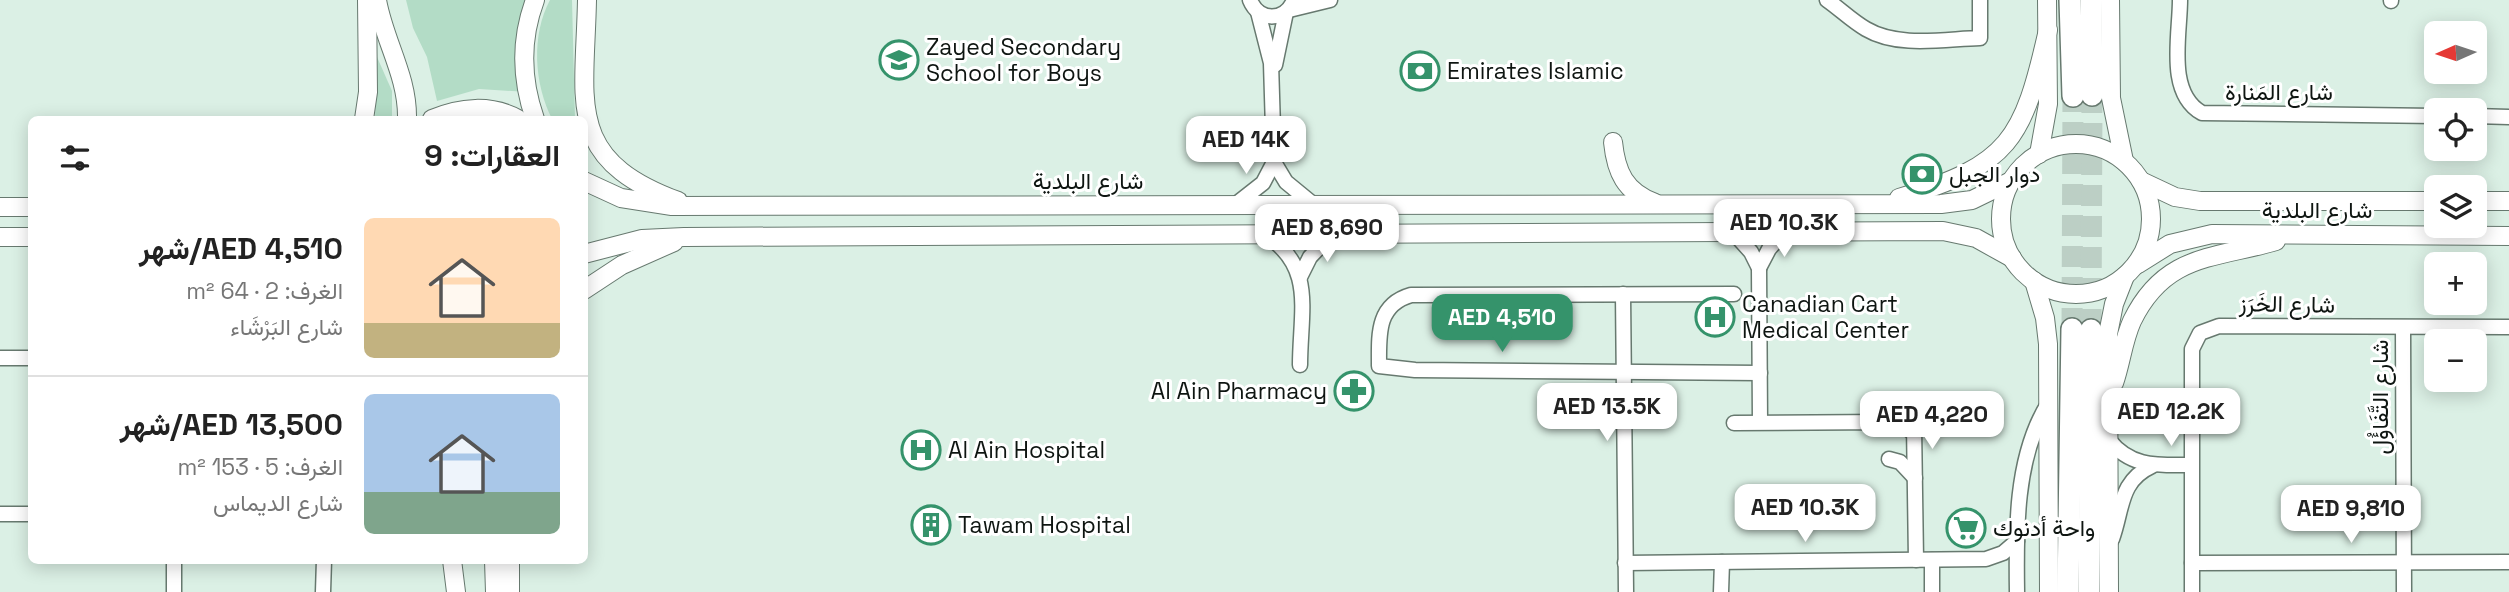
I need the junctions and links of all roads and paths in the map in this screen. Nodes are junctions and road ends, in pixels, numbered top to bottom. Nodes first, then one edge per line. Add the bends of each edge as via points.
1 (367, 0) edge
2 (377, 0) edge
3 (535, 0) edge
4 (587, 0) edge
5 (1330, 0) edge
6 (1827, 0) edge
7 (1980, 0) edge
8 (2047, 0) edge
9 (2070, 0) edge
10 (2091, 0) edge
11 (2110, 0) edge
12 (2180, 0) edge
13 (1254, 6) edge
14 (1290, 7) edge
15 (2048, 30) junction
16 (1272, 80) junction
17 (365, 116) edge
18 (407, 116) edge
19 (441, 116) edge
20 (507, 116) edge
21 (534, 116) edge
22 (587, 116) edge
23 (2424, 116) edge
24 (2487, 116) edge
25 (2509, 117) edge
26 (588, 120) edge
27 (1613, 142) dead end
28 (2039, 154) junction
29 (2124, 161) junction
30 (1274, 162) junction
31 (2011, 181) junction
32 (2141, 181) junction
33 (588, 183) edge
34 (2424, 201) edge
35 (2487, 201) edge
36 (2509, 201) edge
37 (1662, 204) junction
38 (1878, 204) junction
39 (1235, 205) junction
40 (1314, 205) junction
41 (695, 206) junction
42 (0, 207) edge
43 (28, 207) edge
44 (1733, 232) junction
45 (1784, 232) junction
46 (1264, 234) junction
47 (1332, 234) junction
48 (2292, 235) junction
49 (2509, 236) edge
50 (0, 237) edge
51 (28, 237) edge
52 (684, 237) junction
53 (588, 253) edge
54 (2012, 258) junction
55 (1759, 268) junction
56 (2130, 272) junction
57 (1300, 277) junction
58 (2034, 281) junction
59 (588, 286) edge
60 (1734, 293) dead end
61 (1623, 294) junction
62 (2509, 327) edge
63 (2403, 328) junction
64 (0, 358) edge
65 (28, 358) edge
66 (1300, 365) dead end
67 (1624, 372) junction
68 (1760, 373) junction
69 (2109, 396) junction
70 (2048, 404) junction
71 (1734, 422) dead end
72 (1760, 422) junction
73 (1914, 434) junction
74 (2109, 440) junction
75 (2191, 465) junction
76 (2151, 466) junction
77 (1915, 478) junction
78 (0, 514) edge
79 (28, 514) edge
80 (2017, 541) junction
81 (2109, 547) junction
82 (1986, 559) junction
83 (1916, 560) junction
84 (1931, 560) junction
85 (1722, 562) junction
86 (2404, 562) junction
87 (2509, 562) edge
88 (1625, 563) junction
89 (2192, 563) junction
90 (174, 564) edge
91 (324, 564) edge
92 (452, 564) edge
93 (461, 564) edge
94 (494, 564) edge
95 (510, 564) edge
96 (2017, 586) edge
97 (174, 592) edge
98 (323, 592) edge
99 (456, 592) edge
100 (461, 592) edge
101 (495, 592) edge
102 (510, 592) edge
103 (1626, 592) edge
104 (1721, 592) edge
105 (1932, 592) edge
106 (2049, 592) edge
107 (2068, 592) edge
108 (2089, 592) edge
109 (2109, 592) edge
110 (2192, 592) edge
111 (2404, 592) edge

1 - 17 main road via 369,92
2 - 18 main road via 404,83
3 - 21 main road via 523,58
4 - 22 main road
5 - 14 street
6 - 7 street via 1885,37 1980,38
8 - 15 main road
9 - 10 highway via 2083,96
11 - 29 main road via 2111,98
12 - 23 street, شارع المَنارة via 2179,82 2186,101 2202,113
13 - 14 street via 1272,17
13 - 16 street via 1268,46
14 - 16 street
15 - 28 main road via 2048,104
15 - 38 main road via 2030,103 2015,131 1994,155 1955,180
16 - 30 street
19 - 20 main road via 481,109
24 - 25 street
26 - 41 main road via 595,143 622,174 665,197
27 - 37 main road via 1617,169 1626,185 1642,198
28 - 29 main road via 2076,143 2102,148
28 - 31 main road
29 - 32 main road
30 - 39 street via 1263,183
30 - 40 street via 1286,182
31 - 38 main road, شارع البلدية via 1986,195 1957,203
31 - 54 main road via 2001,222
32 - 34 main road, شارع البلدية via 2175,197 2200,201
32 - 56 main road via 2150,205 2150,232
33 - 41 main road, شارع البلدية via 638,203
35 - 36 main road
37 - 38 main road, شارع البلدية
37 - 40 main road, شارع البلدية
39 - 40 main road, شارع البلدية
39 - 41 main road, شارع البلدية
42 - 43 main road
44 - 45 main road
44 - 47 main road
44 - 55 street
45 - 54 main road via 1944,231 1976,238
45 - 55 street
46 - 47 main road
46 - 52 main road
46 - 57 street via 1287,250
47 - 57 street via 1310,257
48 - 49 main road, شارع البلدية
48 - 56 main road, شارع البلدية via 2198,235 2157,250
48 - 69 main road via 2197,259 2159,285 2132,321
50 - 51 main road
52 - 53 main road via 642,239
52 - 59 main road via 622,264
54 - 58 main road
55 - 68 street
56 - 58 main road via 2104,289 2080,294 2056,292
56 - 69 main road via 2114,304 2108,334
57 - 66 street
58 - 70 main road via 2047,331
60 - 61 street
61 - 67 street
61 - 67 street via 1404,297 1387,310 1380,324 1379,366
62 - 63 street, شارع الخَرَز
63 - 75 street, شارع الخَرَز via 2206,329 2196,337 2192,349
63 - 86 street, شارع التَّفَاؤُل
64 - 65 street
67 - 68 street
67 - 88 street
68 - 72 street
69 - 74 main road
70 - 80 street via 2028,448
70 - 106 main road
71 - 72 street
72 - 73 street via 1887,422
73 - 77 street
73 - 77 street via 1903,455 1889,459 1900,462
74 - 76 street via 2128,457
74 - 81 main road
75 - 76 street
75 - 89 street, شارع الخَرَز
76 - 81 street via 2124,490
77 - 83 street
78 - 79 street
80 - 82 street
80 - 96 street
81 - 109 main road
82 - 84 street
82 - 96 street via 2003,567
83 - 84 street
83 - 85 street
84 - 105 street
85 - 88 street
85 - 104 street
86 - 87 street
86 - 89 street
86 - 111 street, شارع التَّفَاؤُل
88 - 103 street
89 - 110 street, شارع الخَرَز
90 - 97 street
91 - 98 street
92 - 99 main road
93 - 100 main road
94 - 101 main road
95 - 102 main road
107 - 108 highway via 2082,330

